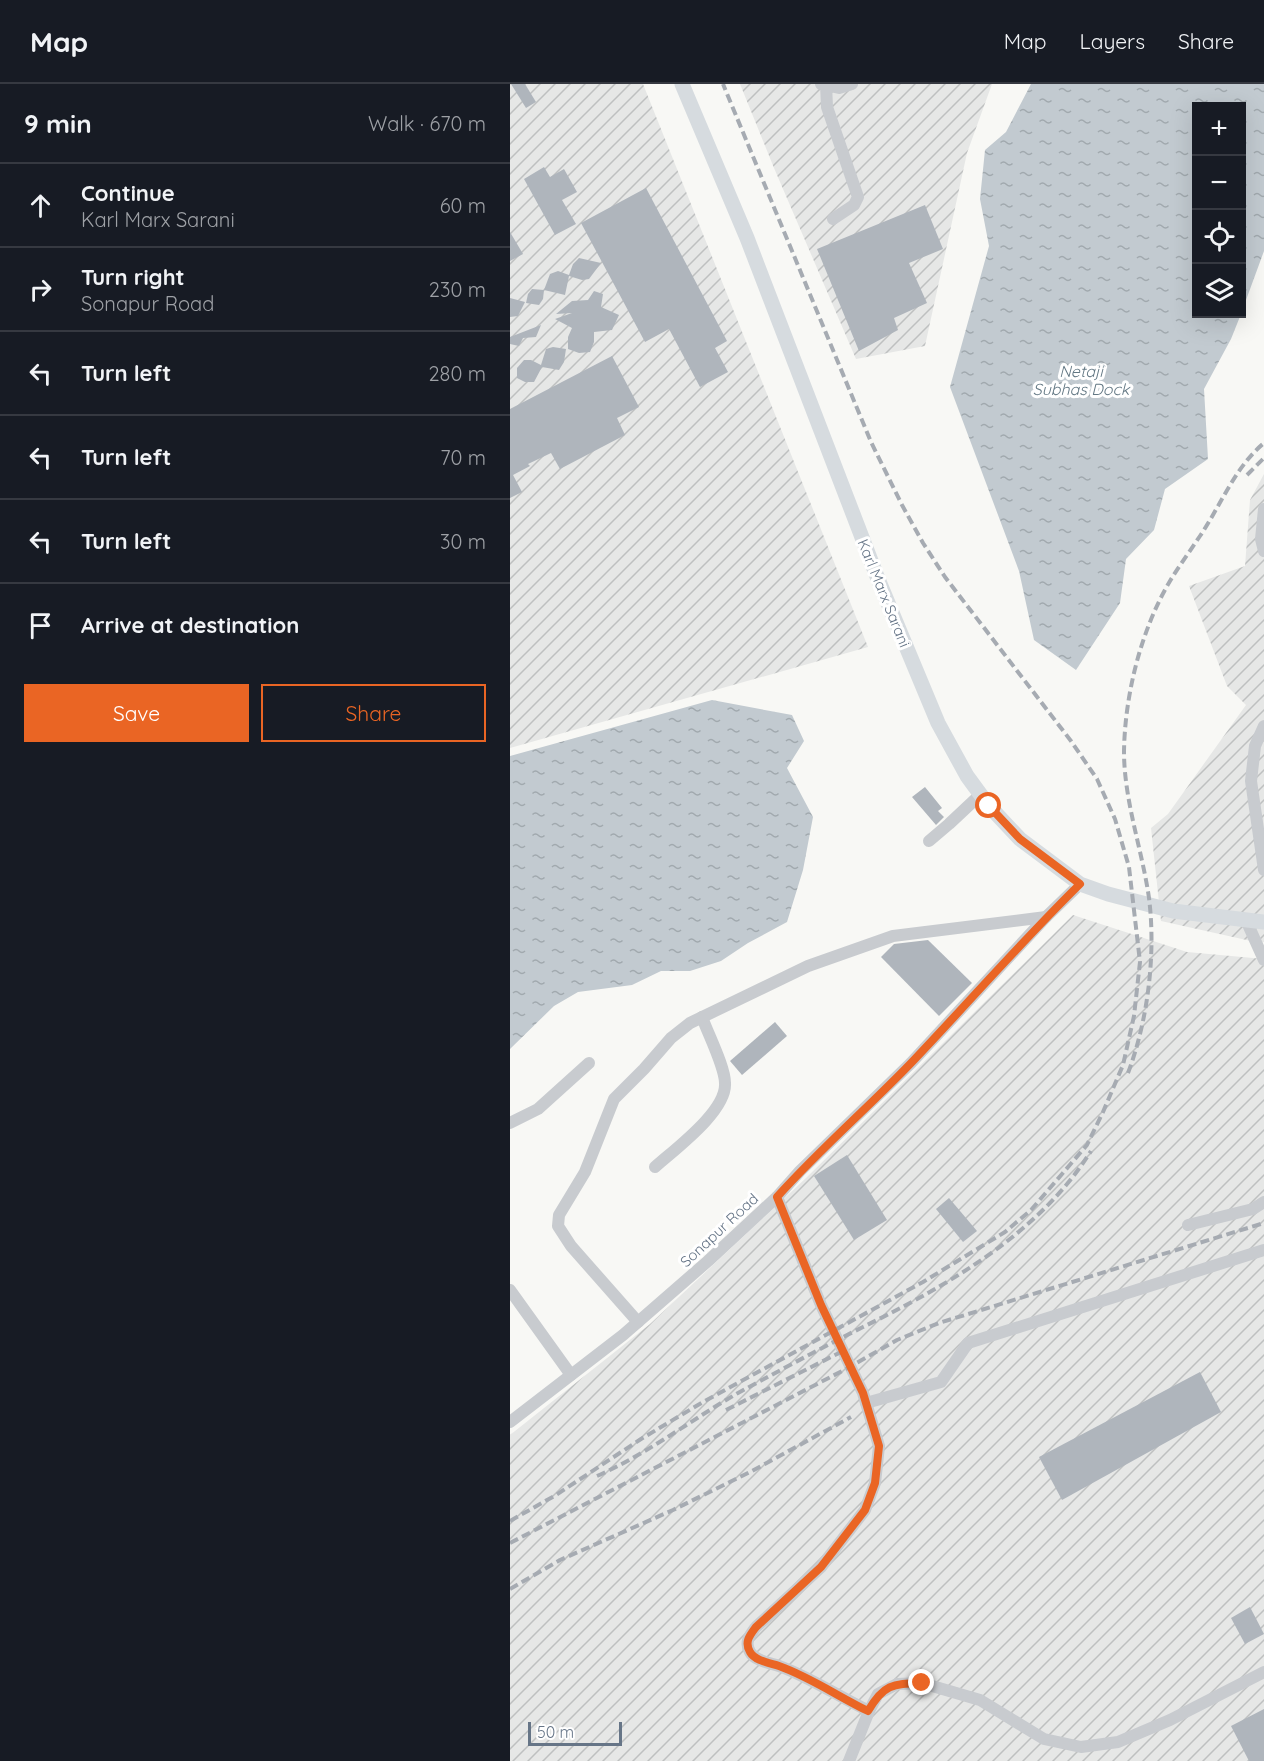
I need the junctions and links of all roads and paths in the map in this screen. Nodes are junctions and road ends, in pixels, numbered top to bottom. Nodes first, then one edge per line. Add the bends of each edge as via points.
1 (682, 84) edge
2 (824, 84) edge
3 (852, 84) edge
4 (833, 219) dead end
5 (1264, 508) edge
6 (1264, 551) edge
7 (1264, 726) edge
8 (981, 794) junction
9 (1262, 839) edge
10 (929, 841) dead end
11 (1264, 870) edge
12 (1080, 884) junction
13 (1046, 917) junction
14 (1246, 920) junction
15 (1264, 922) edge
16 (1264, 960) edge
17 (702, 1017) junction
18 (589, 1063) dead end
19 (510, 1123) edge
20 (655, 1167) dead end
21 (777, 1197) junction
22 (1264, 1202) edge
23 (1188, 1225) dead end
24 (1264, 1250) edge
25 (510, 1290) edge
26 (638, 1322) junction
27 (571, 1375) junction
28 (867, 1403) junction
29 (510, 1422) edge
30 (1264, 1672) edge
31 (868, 1711) junction
32 (849, 1761) edge

1 - 8 main road, Karl Marx Sarani via 747,238 878,579 939,723
2 - 3 street via 839,88
2 - 4 street via 827,107 858,197 854,205
5 - 6 street
7 - 9 street via 1255,747 1251,781
8 - 10 street
8 - 12 main road, Karl Marx Sarani via 1020,839
9 - 11 street
12 - 13 street, Sonapur Road
12 - 14 main road, Karl Marx Sarani via 1173,910
13 - 17 street via 893,936 808,966
13 - 21 street, Sonapur Road via 911,1063
14 - 15 main road, Karl Marx Sarani
14 - 16 street
17 - 20 street via 726,1081 722,1101
17 - 26 street via 671,1038 614,1099 585,1172 559,1215 558,1226 571,1246
18 - 19 street via 529,1115
21 - 26 street, Sonapur Road
21 - 28 street
22 - 23 street via 1253,1209
24 - 28 street via 968,1343 941,1382
25 - 27 street
26 - 27 street, Sonapur Road
27 - 29 street, Sonapur Road
28 - 31 street via 879,1446 875,1483 865,1510 821,1567 756,1627 747,1643 749,1651 759,1659
30 - 31 street via 1118,1742 1081,1747 1044,1739 980,1700 922,1683 897,1684 878,1694
31 - 32 street

